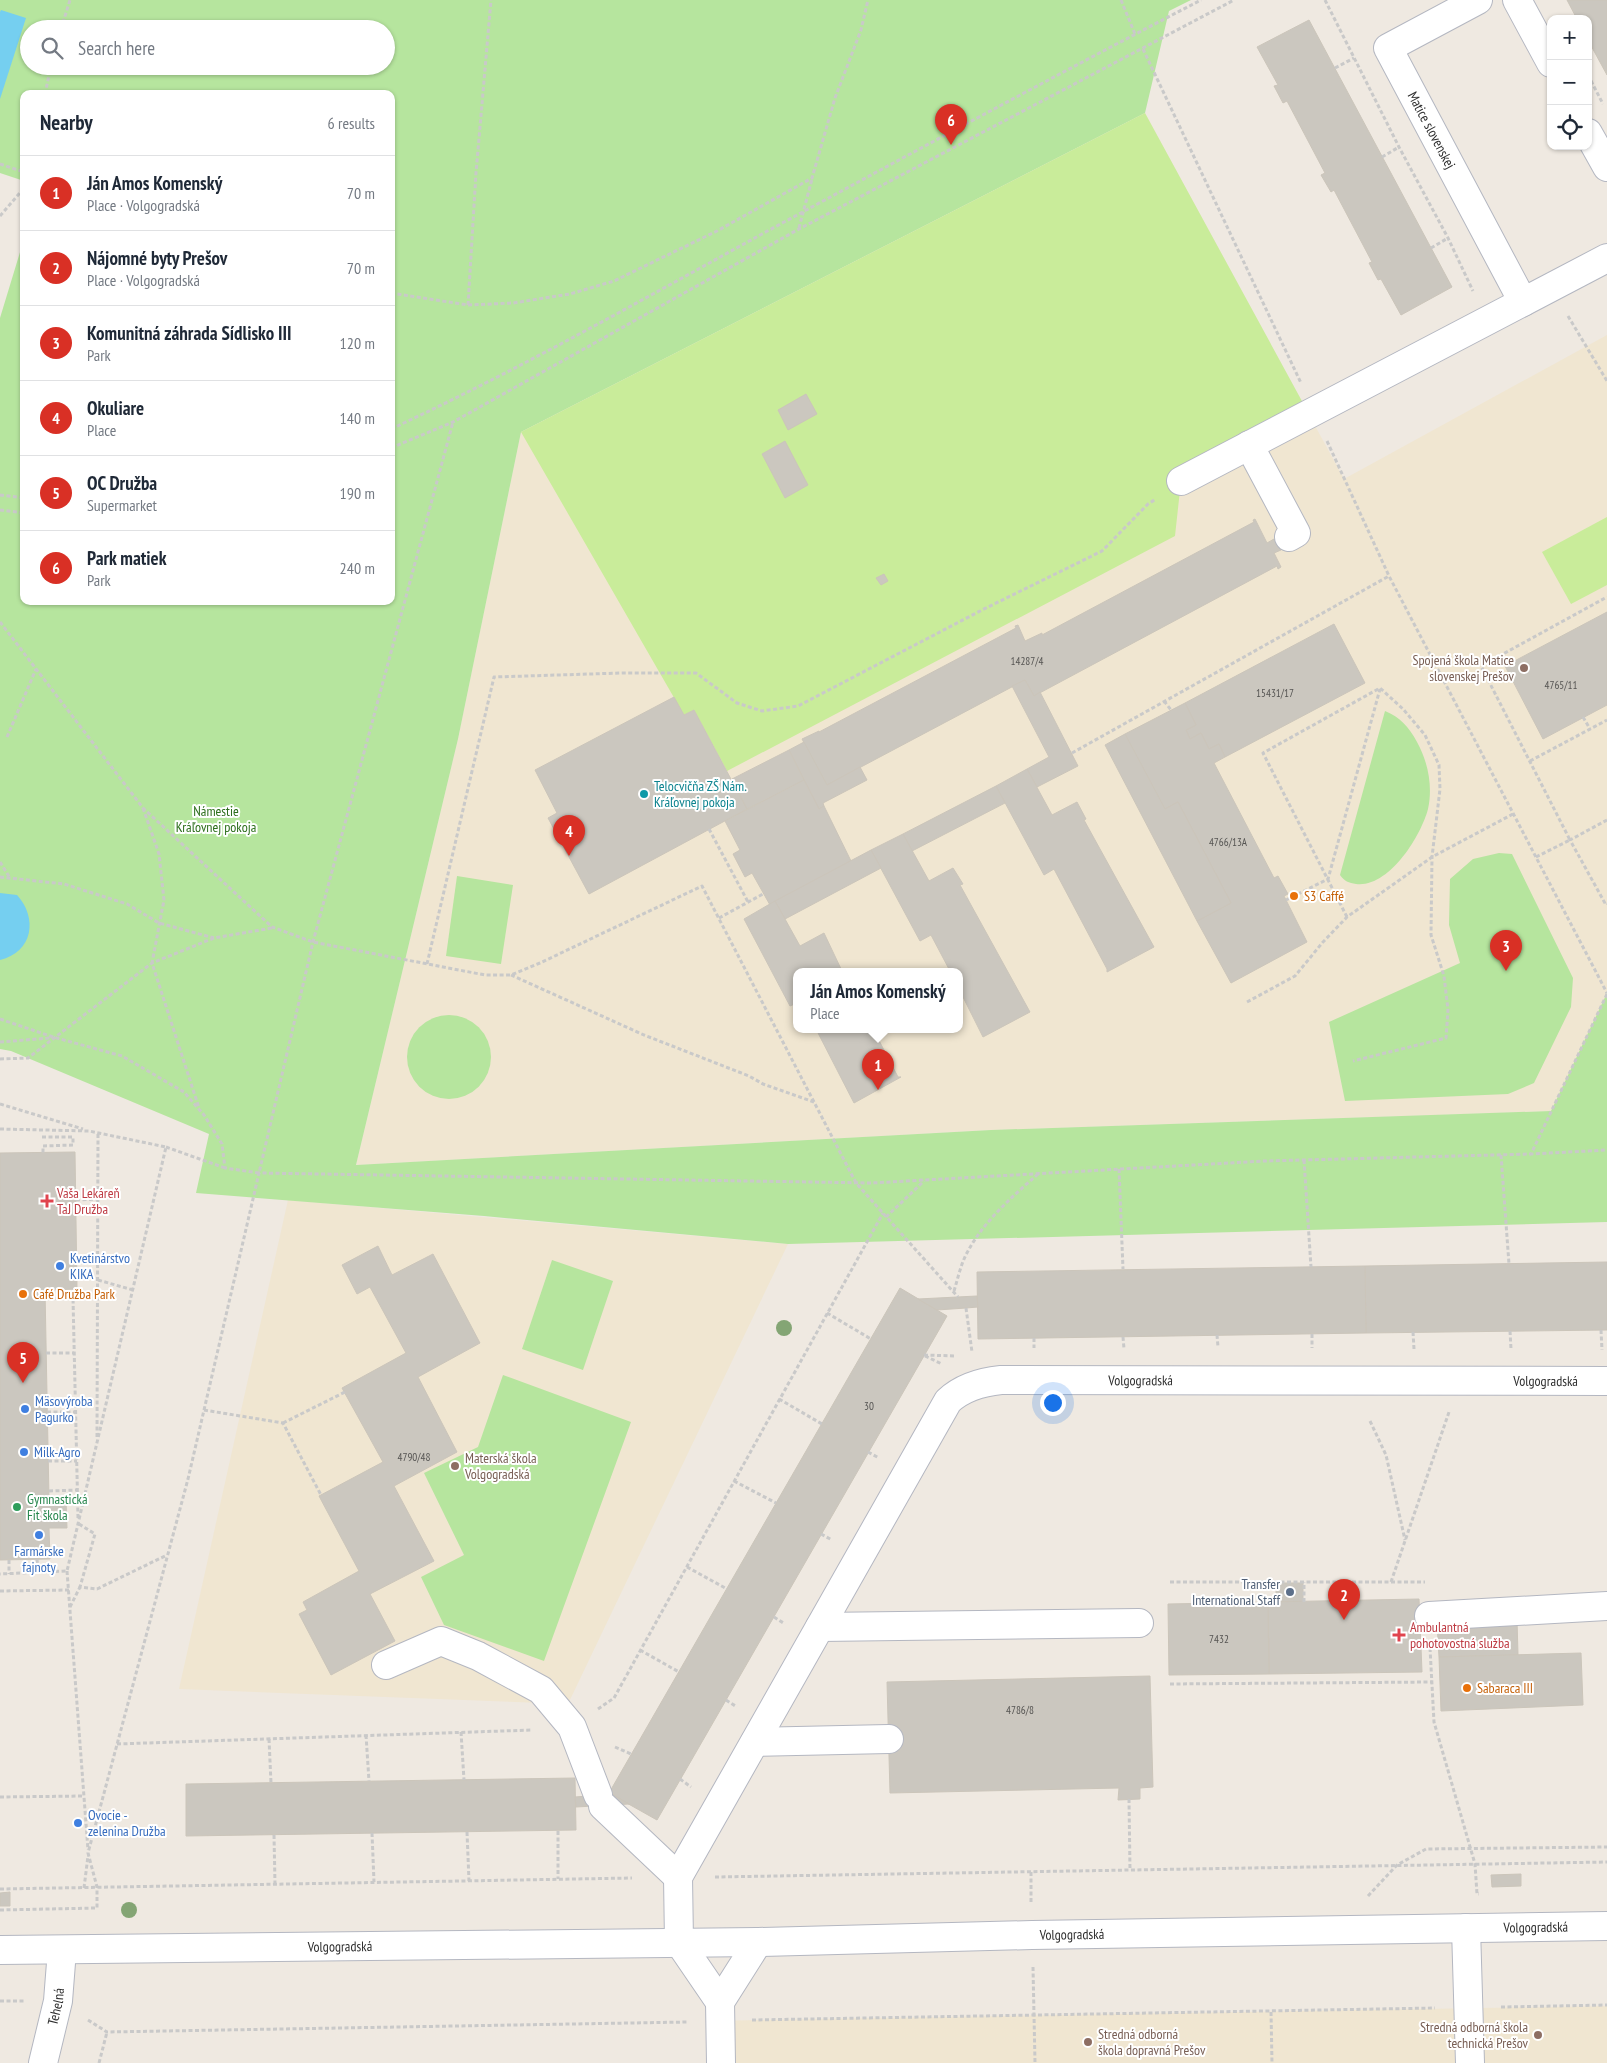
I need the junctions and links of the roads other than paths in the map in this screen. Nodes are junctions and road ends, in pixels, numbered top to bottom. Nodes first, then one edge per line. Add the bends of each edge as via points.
1 (1478, 0) edge
2 (1517, 0) edge
3 (1549, 60) edge
4 (1592, 140) edge
5 (1607, 167) edge
6 (1607, 258) edge
7 (1523, 302) junction
8 (1249, 446) junction
9 (1181, 482) road end
10 (1289, 537) dead end
11 (1604, 1386) edge
12 (1607, 1606) edge
13 (1429, 1616) road end
14 (1139, 1623) dead end
15 (820, 1627) junction
16 (386, 1665) dead end
17 (889, 1738) dead end
18 (755, 1742) junction
19 (678, 1877) junction
20 (1607, 1926) edge
21 (1466, 1928) junction
22 (679, 1942) junction
23 (758, 1942) junction
24 (0, 1950) edge
25 (62, 1950) junction
26 (719, 2012) junction
27 (43, 2063) edge
28 (721, 2063) edge
29 (1470, 2063) edge

1 - 7 street, Matice slovenskej via 1388,48
2 - 3 street
4 - 5 street
6 - 7 street
7 - 8 street
8 - 9 street
8 - 10 street via 1296,533
11 - 15 street, Volgogradská via 1460,1380 987,1382 960,1391 948,1401
12 - 13 street
14 - 15 street
15 - 18 street, Volgogradská
16 - 19 street via 441,1641 478,1656 541,1690 572,1727 600,1800
17 - 18 street
18 - 19 street, Volgogradská
19 - 22 street
20 - 21 street, Volgogradská
21 - 23 street, Volgogradská
21 - 29 street
22 - 23 street, Volgogradská
22 - 25 street, Volgogradská
22 - 26 street
23 - 26 street
24 - 25 street, Volgogradská
25 - 27 street, Tehelná via 58,2001
26 - 28 street

